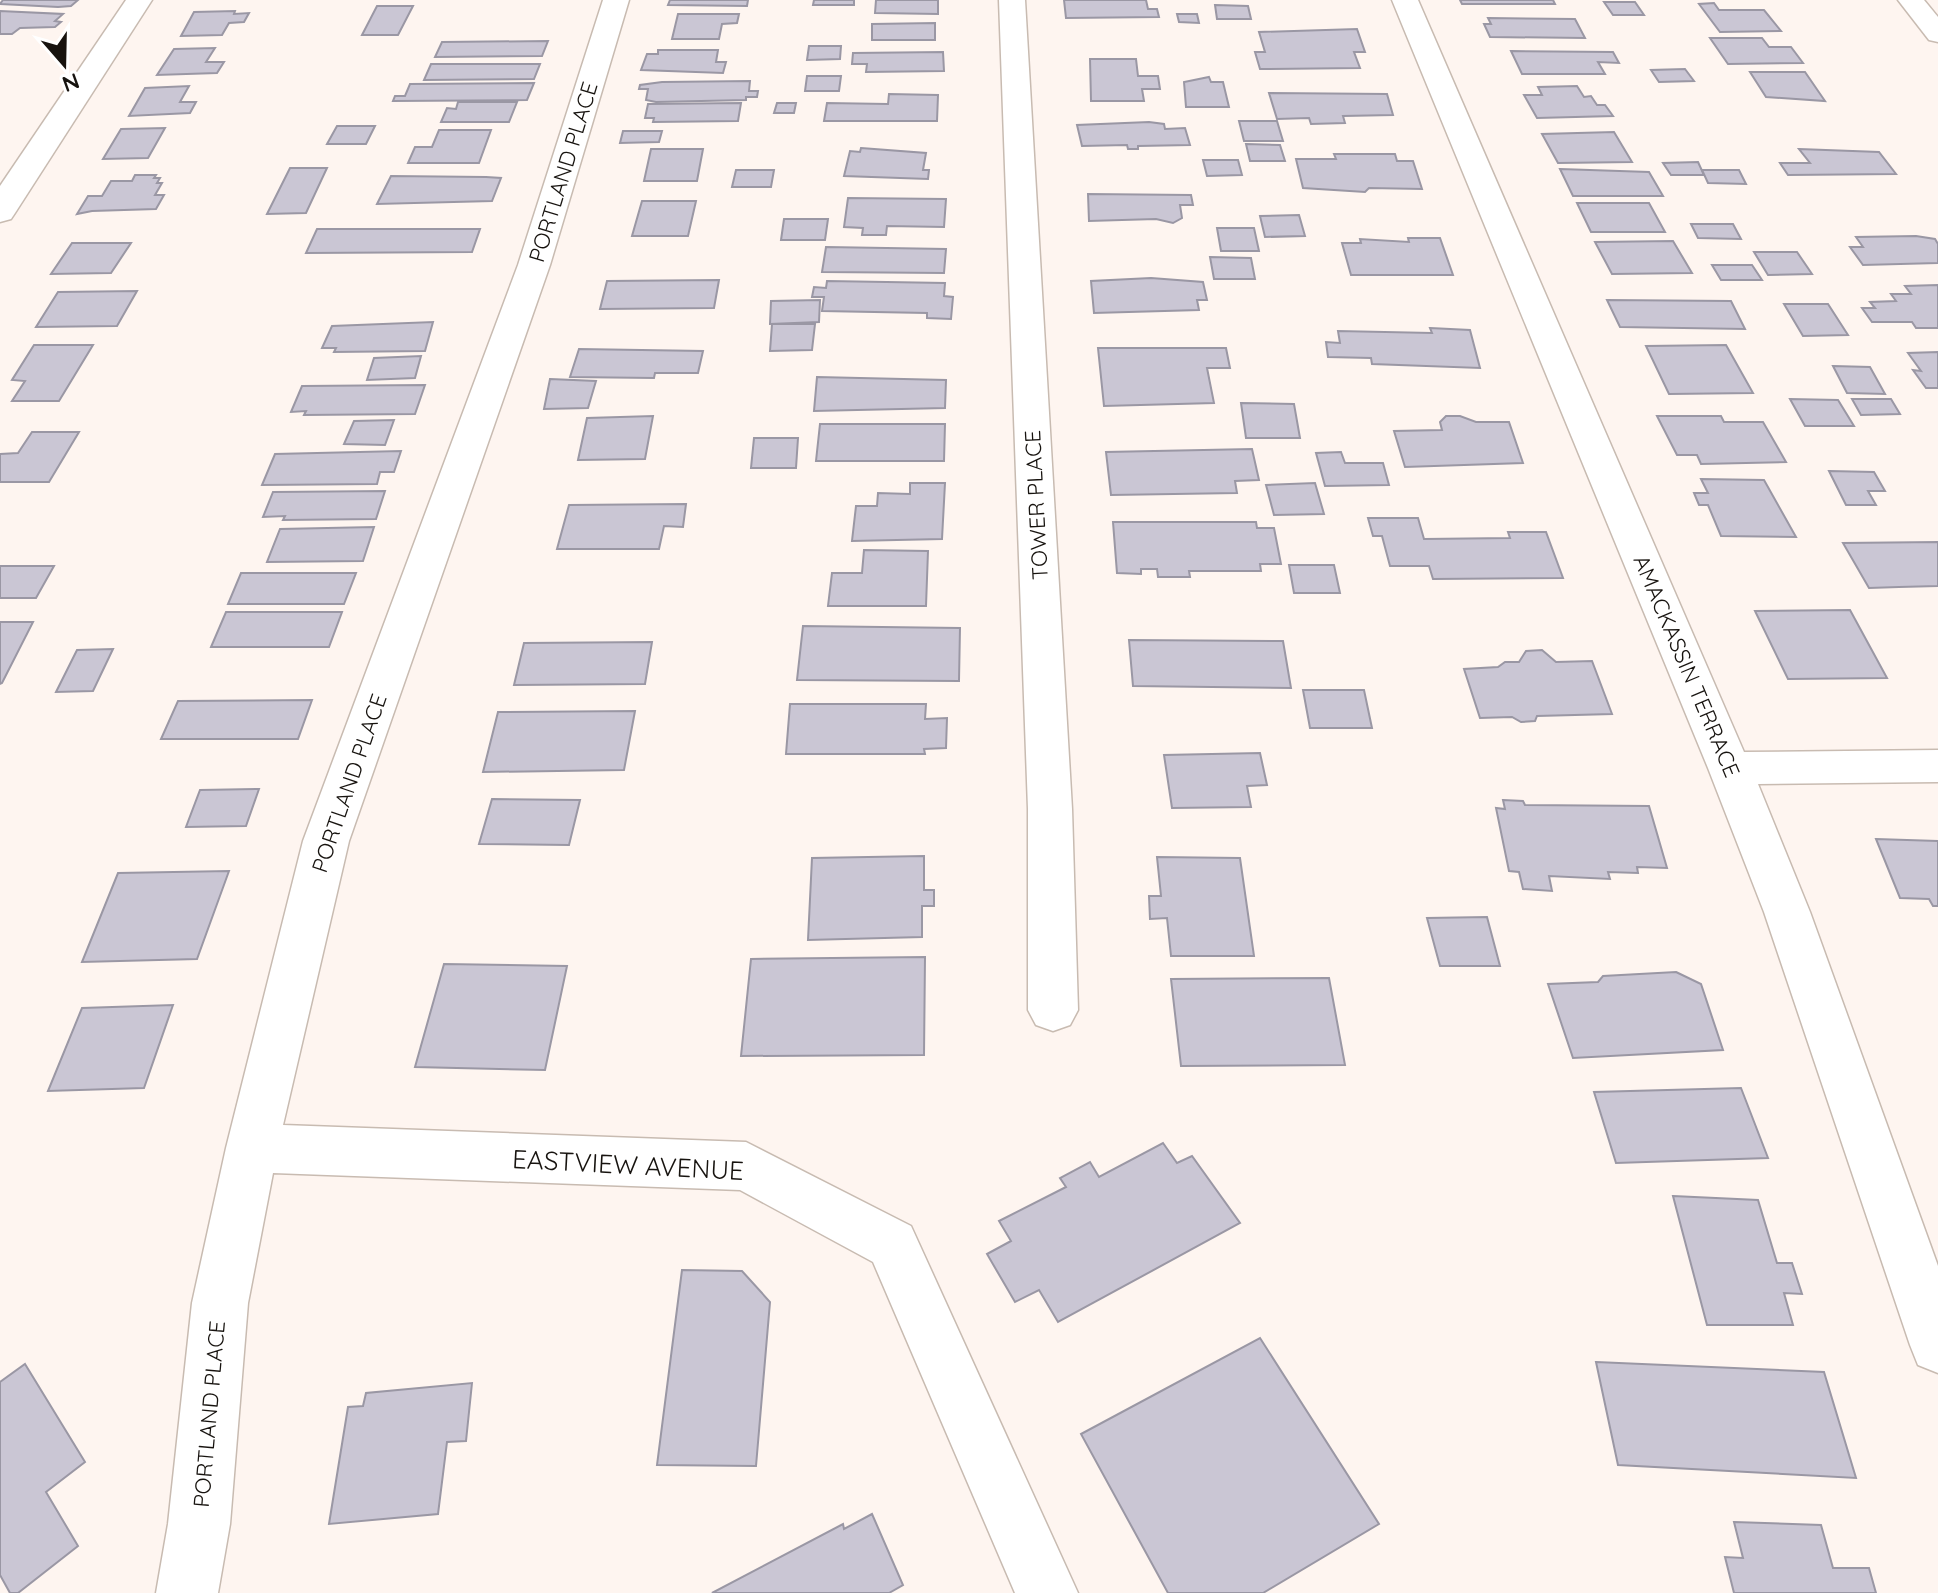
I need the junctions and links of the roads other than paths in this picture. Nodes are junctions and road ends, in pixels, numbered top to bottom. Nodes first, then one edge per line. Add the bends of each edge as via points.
1 (139, 0) edge
2 (616, 0) edge
3 (1012, 0) edge
4 (1405, 0) edge
5 (1911, 0) edge
6 (1938, 34) edge
7 (0, 213) edge
8 (1938, 766) edge
9 (1730, 768) junction
10 (1053, 1010) dead end
11 (252, 1148) junction
12 (1938, 1345) edge
13 (187, 1593) edge
14 (1047, 1593) edge

1 - 7 street
2 - 11 street, PORTLAND PLACE via 534,265 326,841
3 - 10 street, TOWER PLACE via 1049,793
4 - 9 street, AMACKASSIN TERRACE
5 - 6 street
8 - 9 street
9 - 12 street, AMACKASSIN TERRACE via 1787,912
11 - 13 street, PORTLAND PLACE via 220,1303 199,1524
11 - 14 street, EASTVIEW AVENUE via 746,1166 892,1244

